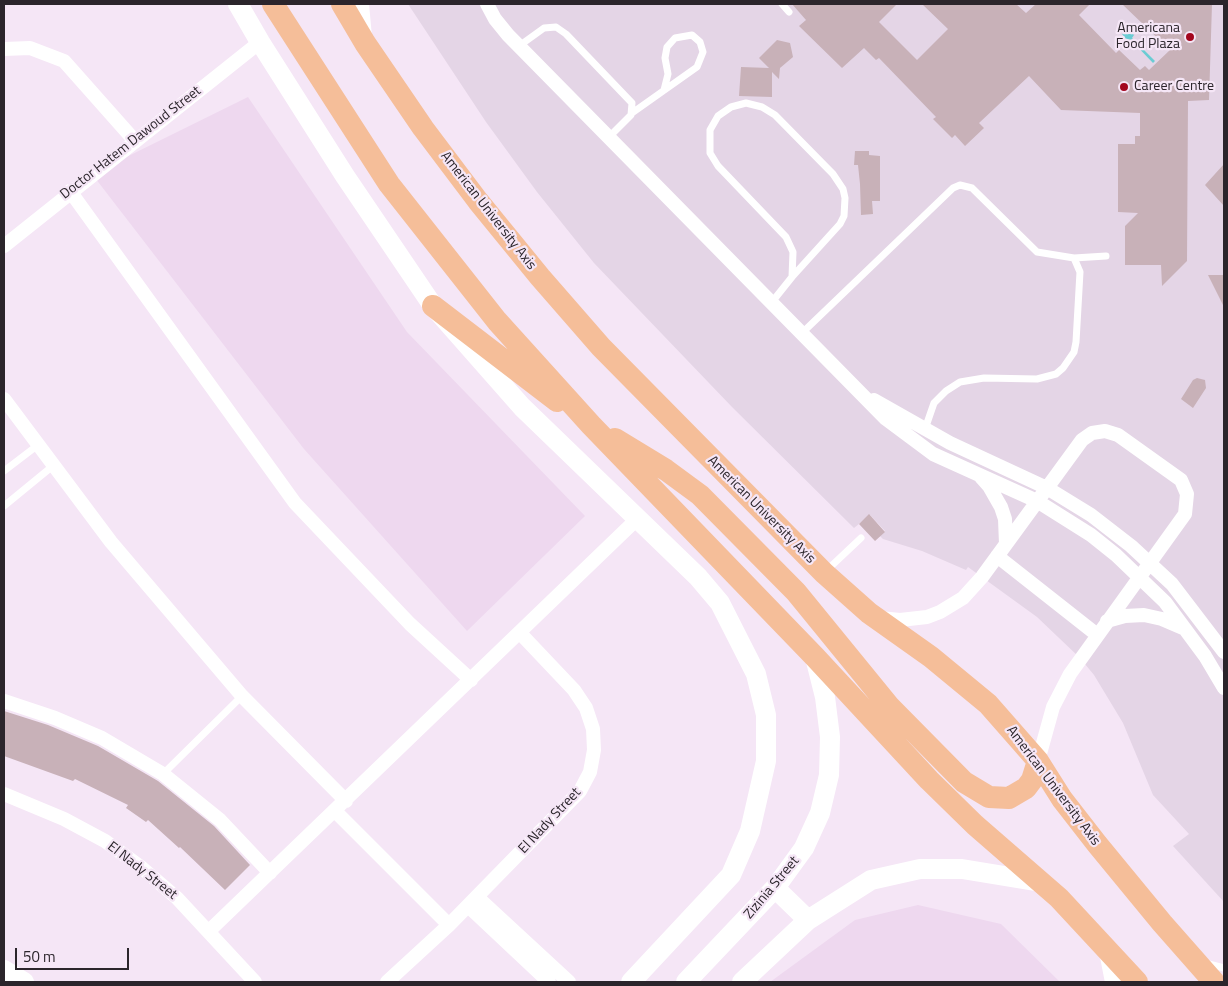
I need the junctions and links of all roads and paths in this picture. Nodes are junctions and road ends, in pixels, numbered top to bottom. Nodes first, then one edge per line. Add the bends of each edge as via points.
1 (238, 4) edge
2 (342, 4) edge
3 (362, 4) edge
4 (487, 4) edge
5 (782, 4) edge
6 (276, 5) edge
7 (789, 12) dead end
8 (260, 42) junction
9 (365, 43) junction
10 (519, 46) junction
11 (4, 49) edge
12 (664, 90) junction
13 (632, 113) junction
14 (609, 137) junction
15 (135, 141) junction
16 (70, 191) junction
17 (4, 246) edge
18 (1106, 256) dead end
19 (1074, 258) junction
20 (792, 278) junction
21 (772, 302) junction
22 (433, 306) junction
23 (802, 333) junction
24 (859, 390) junction
25 (4, 399) edge
26 (591, 425) junction
27 (925, 430) junction
28 (38, 445) junction
29 (54, 465) junction
30 (4, 471) edge
31 (980, 476) junction
32 (1047, 488) junction
33 (1037, 502) junction
34 (4, 506) edge
35 (637, 519) junction
36 (861, 538) dead end
37 (1006, 544) junction
38 (997, 556) junction
39 (1150, 563) junction
40 (824, 573) junction
41 (1140, 576) junction
42 (873, 617) junction
43 (1107, 620) junction
44 (1187, 631) junction
45 (520, 633) junction
46 (1096, 634) junction
47 (1224, 652) edge
48 (815, 657) junction
49 (470, 680) junction
50 (1224, 688) edge
51 (242, 696) junction
52 (4, 702) edge
53 (1038, 761) junction
54 (163, 774) junction
55 (4, 794) edge
56 (346, 801) junction
57 (335, 811) junction
58 (270, 873) junction
59 (1041, 882) junction
60 (775, 888) junction
61 (472, 902) junction
62 (808, 920) junction
63 (449, 925) junction
64 (209, 931) junction
65 (1109, 951) junction
66 (1196, 961) junction
67 (1224, 968) edge
68 (4, 970) edge
69 (637, 980) edge
70 (24, 982) edge
71 (255, 982) edge
72 (387, 982) edge
73 (548, 982) edge
74 (569, 982) edge
75 (686, 982) edge
76 (742, 982) edge
77 (1116, 982) edge
78 (1137, 982) edge
79 (1214, 982) edge

1 - 8 street
2 - 9 main road, American University Axis
3 - 9 street
4 - 10 street via 501,27
5 - 7 lane
6 - 26 main road via 389,184 497,321
8 - 15 street, Doctor Hatem Dawoud Street
8 - 22 street
9 - 40 main road, American University Axis via 423,128 540,278 666,415
10 - 13 lane via 544,28 550,26 562,30 628,96
10 - 14 street
11 - 15 street via 30,48 64,61
12 - 12 lane via 701,62 702,47 692,36 675,38 668,47 668,74
12 - 13 lane
13 - 14 lane
14 - 21 street
15 - 16 street, Doctor Hatem Dawoud Street
16 - 17 street, Doctor Hatem Dawoud Street
16 - 49 street via 295,504 410,624
18 - 19 lane
19 - 23 lane via 1037,252 972,188 960,185 953,188
19 - 27 lane via 1080,272 1076,342 1074,352 1063,368 1056,374 1037,379 984,378 960,382 934,403
20 - 20 lane via 840,224 846,207 843,189 833,174 772,112 756,105 738,104 724,111 714,122 709,137 710,153 718,166 786,237 793,252
20 - 21 lane
21 - 23 street
22 - 26 main road via 511,368
22 - 35 street via 522,407
23 - 24 street
24 - 27 street
24 - 31 street via 916,444
25 - 28 street
26 - 48 main road
26 - 53 main road via 666,470 700,495 777,572 889,706 964,782 989,797 1009,798 1026,788
27 - 32 street
28 - 29 street
28 - 30 lane
29 - 34 lane
29 - 51 street via 112,542
31 - 33 street
31 - 37 street via 1001,507
32 - 33 street
32 - 39 street via 1091,515
32 - 39 street via 1082,440 1098,431 1118,435 1155,461 1181,480 1188,501 1182,520
33 - 37 street
33 - 41 street via 1091,535
35 - 45 street
35 - 69 street via 715,596 756,674 766,715 766,761 750,831 731,875
36 - 40 lane
37 - 38 street
38 - 42 street via 968,594 940,612 914,620
38 - 46 street
39 - 41 street
39 - 47 street via 1192,608
40 - 42 main road, American University Axis
41 - 43 street
41 - 44 street
42 - 53 main road, American University Axis via 961,680 1014,732
43 - 44 street via 1144,615 1162,618
43 - 46 street
44 - 50 street
45 - 49 street
45 - 61 street, El Nady Street via 574,690 586,708 593,729 594,750 590,772 580,792
46 - 53 street via 1053,707
48 - 59 main road via 929,780
48 - 60 street, Zizinia Street via 830,737 829,774 820,813 804,848
49 - 56 street
51 - 54 lane
51 - 56 street
52 - 54 street via 55,718 102,738
53 - 66 main road, American University Axis via 1081,824
54 - 58 street via 220,820
55 - 64 street, El Nady Street via 64,819 105,841 178,898
56 - 57 street
57 - 58 street
57 - 63 street
58 - 64 street
59 - 62 street via 962,868 920,868 871,880
59 - 65 main road
60 - 62 street
60 - 75 street, Zizinia Street
61 - 63 street, El Nady Street
61 - 73 street
61 - 74 street
62 - 76 street
63 - 72 street, El Nady Street
64 - 71 street, El Nady Street
65 - 77 street
65 - 78 main road
66 - 67 lane
66 - 79 main road, American University Axis
68 - 70 street

